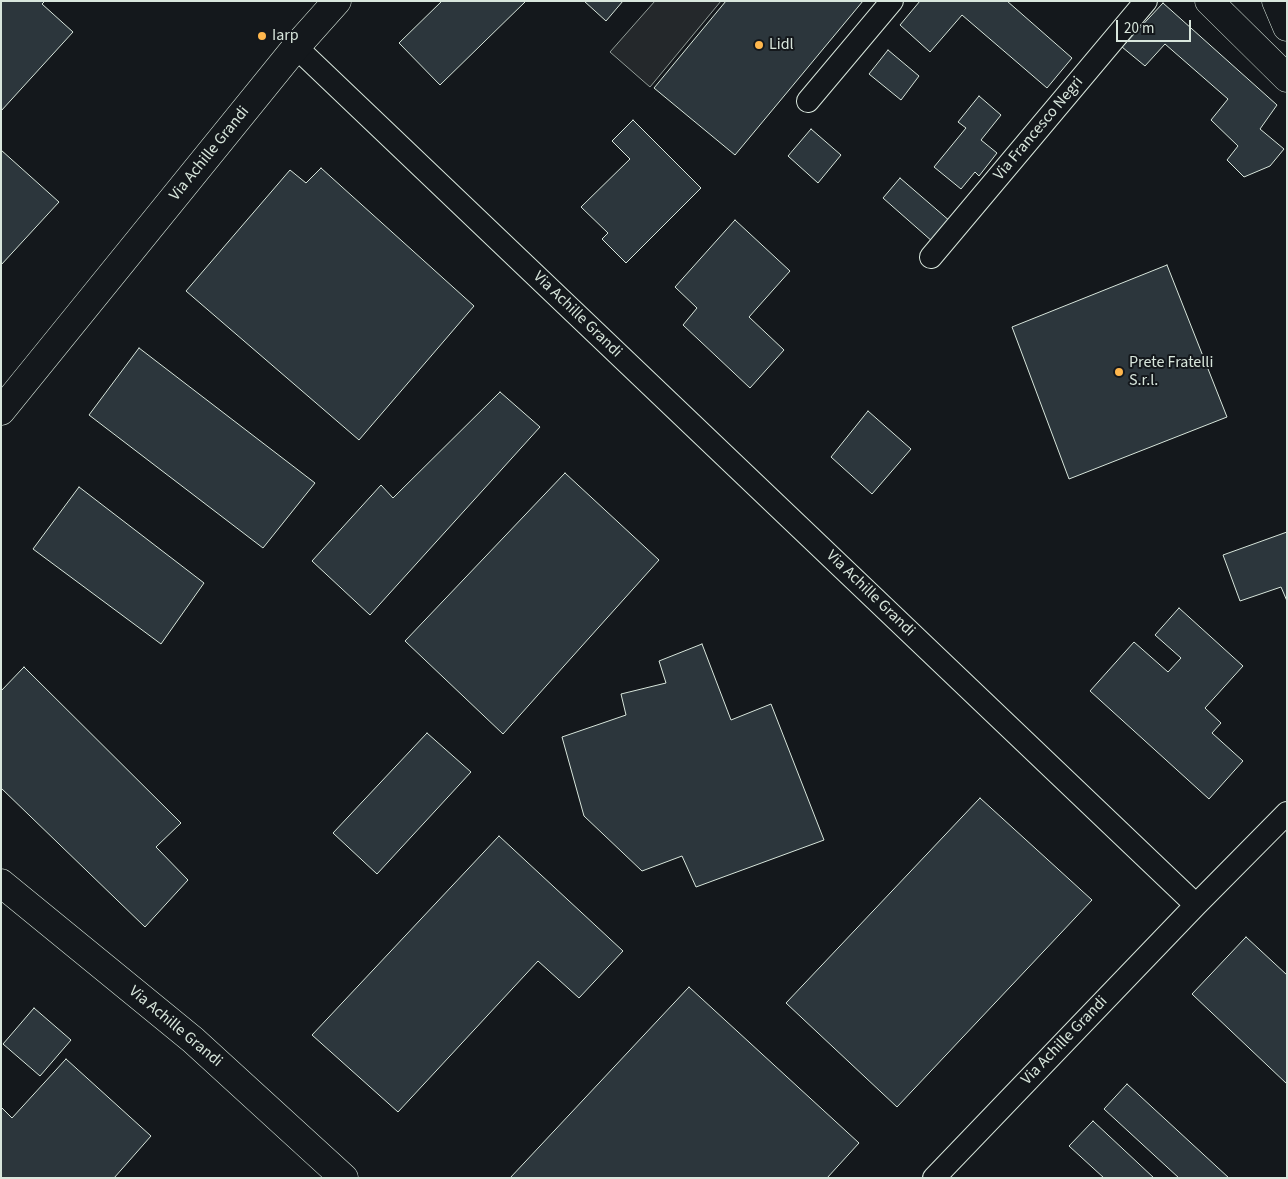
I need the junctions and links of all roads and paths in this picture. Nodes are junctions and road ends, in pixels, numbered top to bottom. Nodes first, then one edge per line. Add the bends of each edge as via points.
1 (337, 1) edge
2 (892, 1) edge
3 (1146, 1) edge
4 (1209, 1) edge
5 (1276, 1) edge
6 (1287, 27) edge
7 (296, 48) junction
8 (1285, 77) edge
9 (808, 101) dead end
10 (931, 257) dead end
11 (1, 411) edge
12 (1287, 813) edge
13 (1, 883) edge
14 (1196, 905) junction
15 (344, 1178) edge
16 (934, 1178) edge

1 - 7 street
2 - 9 street
3 - 10 street, Via Francesco Negri
4 - 8 street
5 - 6 street
7 - 11 street, Via Achille Grandi
7 - 14 street, Via Achille Grandi
12 - 14 street, Via Achille Grandi
13 - 15 street, Via Achille Grandi via 193,1040
14 - 16 street, Via Achille Grandi

